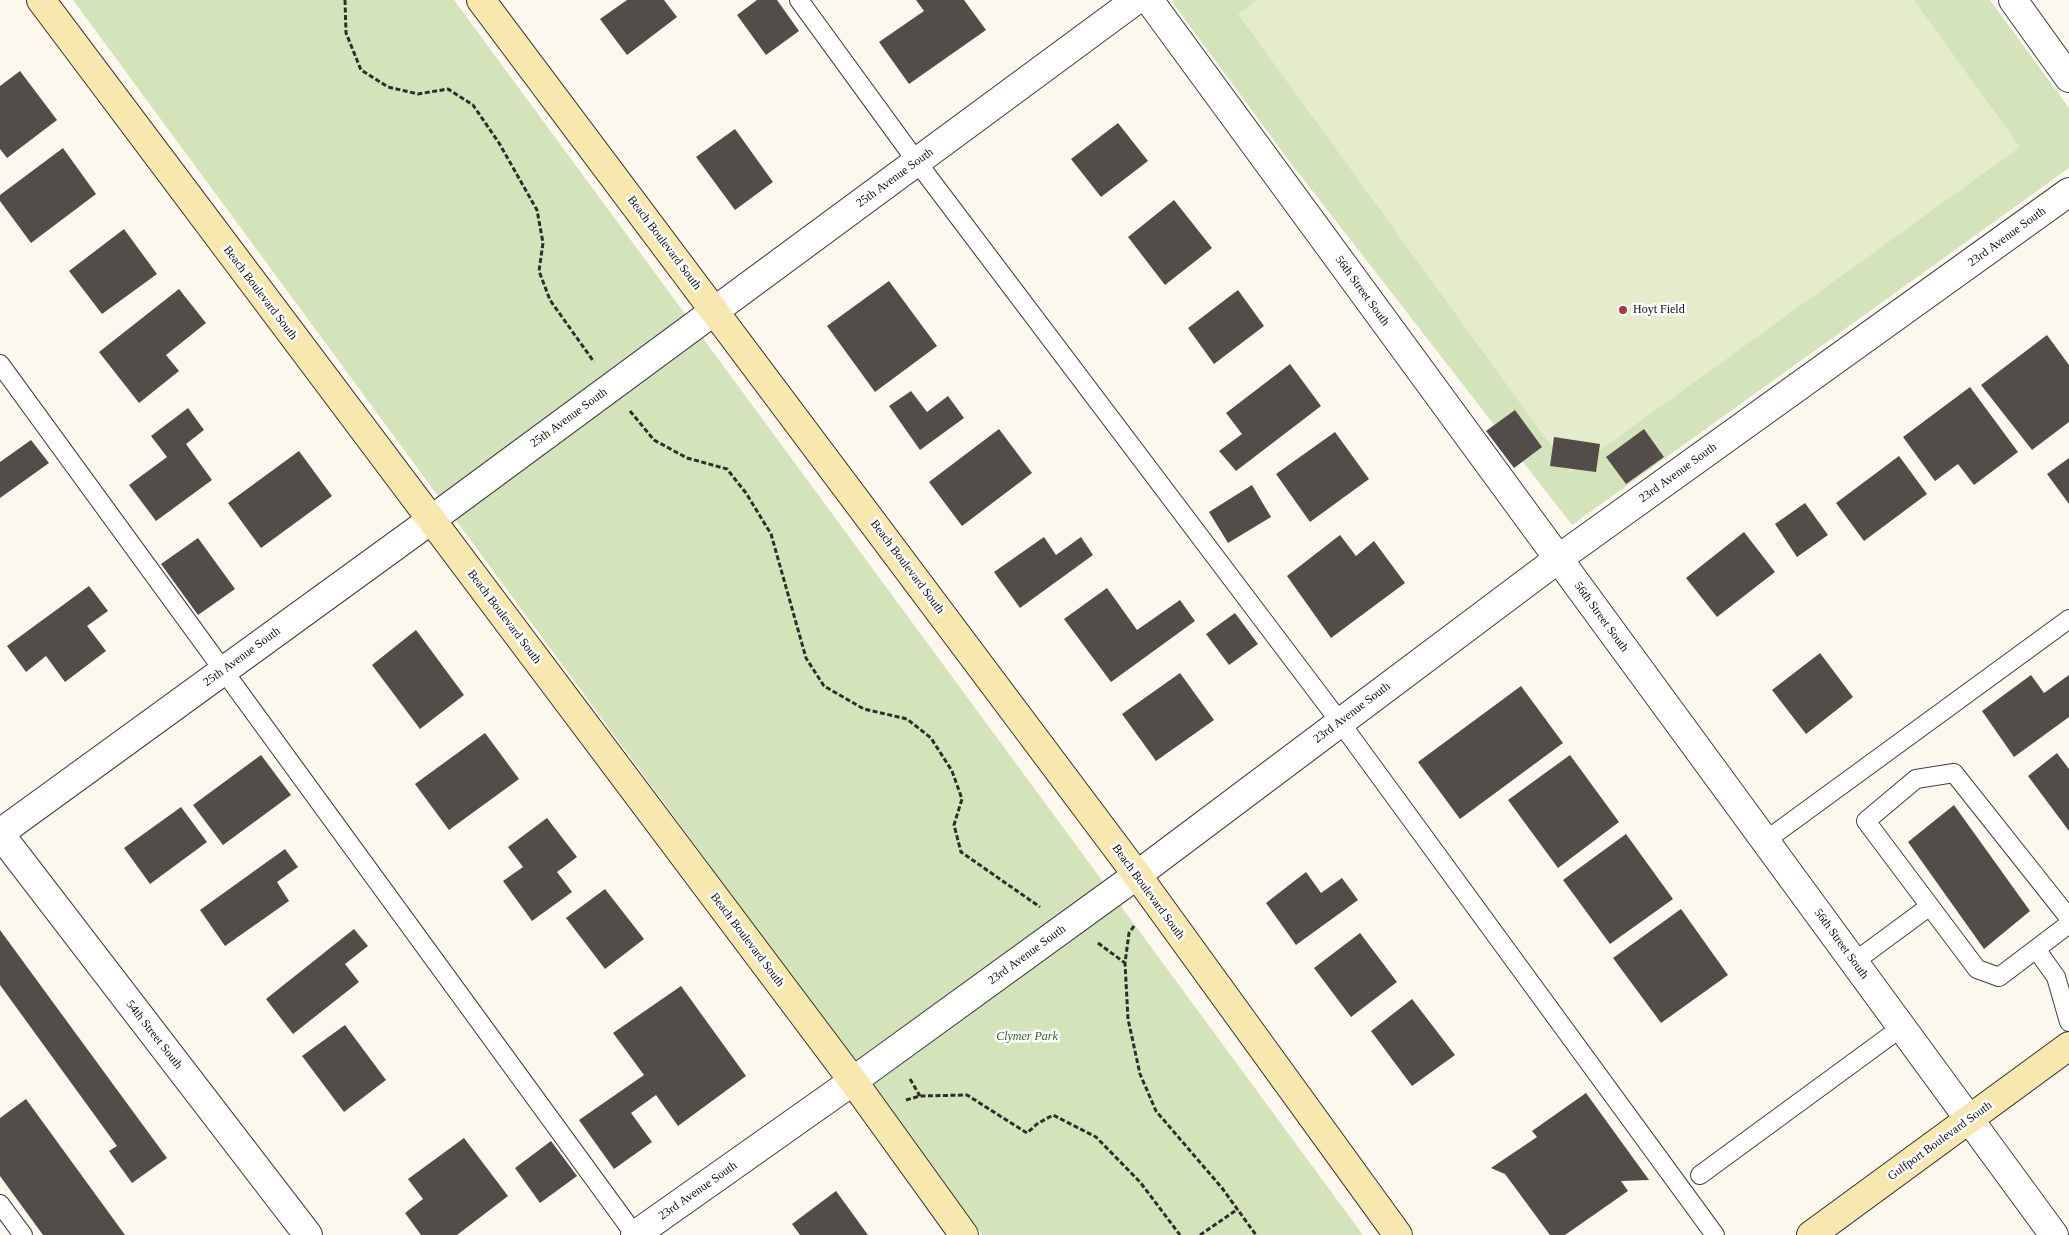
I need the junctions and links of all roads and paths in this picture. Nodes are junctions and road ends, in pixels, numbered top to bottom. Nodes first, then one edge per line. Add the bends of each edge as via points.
1 (41, 0) edge
2 (345, 0) edge
3 (481, 0) edge
4 (799, 0) edge
5 (1136, 0) edge
6 (1149, 0) edge
7 (2012, 0) edge
8 (2069, 78) edge
9 (917, 162) junction
10 (2069, 192) edge
11 (715, 311) junction
12 (0, 364) edge
13 (612, 387) junction
14 (431, 520) junction
15 (1558, 559) junction
16 (2069, 619) edge
17 (223, 671) junction
18 (1340, 722) junction
19 (0, 834) edge
20 (1765, 841) junction
21 (1136, 875) junction
22 (1155, 900) junction
23 (1930, 906) junction
24 (2069, 918) edge
25 (2069, 924) edge
26 (1067, 926) junction
27 (2036, 949) junction
28 (1854, 962) junction
29 (1126, 963) junction
30 (2069, 1022) edge
31 (1902, 1027) junction
32 (2069, 1046) edge
33 (853, 1081) junction
34 (874, 1109) junction
35 (1970, 1120) junction
36 (1700, 1175) dead end
37 (0, 1204) edge
38 (1238, 1209) junction
39 (23, 1235) edge
40 (308, 1235) edge
41 (635, 1235) edge
42 (964, 1235) edge
43 (1180, 1235) edge
44 (1200, 1235) edge
45 (1256, 1235) edge
46 (1398, 1235) edge
47 (1715, 1235) edge
48 (1811, 1235) edge
49 (2054, 1235) edge

1 - 14 street, Beach Boulevard South
2 - 13 path via 346,33 361,70 388,87 418,94 448,89 473,105 537,210 543,243 539,271 550,300
3 - 11 street, Beach Boulevard South
4 - 9 lane
5 - 9 street, 25th Avenue South
6 - 15 street, 56th Street South
7 - 8 street
9 - 11 street, 25th Avenue South
9 - 18 lane
10 - 15 street, 23rd Avenue South
11 - 13 street, 25th Avenue South
11 - 21 street, Beach Boulevard South
12 - 17 lane
13 - 14 street, 25th Avenue South
13 - 26 path via 654,440 687,458 727,469 771,534 806,658 824,686 864,709 907,719 931,738 952,771 962,799 954,825 961,852
14 - 17 street, 25th Avenue South
14 - 33 street, Beach Boulevard South
15 - 18 street, 23rd Avenue South
15 - 20 street, 56th Street South
16 - 20 lane
17 - 19 street, 25th Avenue South
17 - 41 lane
18 - 21 street, 23rd Avenue South
18 - 47 lane
19 - 40 street, 54th Street South
20 - 28 street, 56th Street South
21 - 22 street, Beach Boulevard South
21 - 26 street, 23rd Avenue South
22 - 29 path via 1128,933
22 - 46 street, Beach Boulevard South
23 - 24 lane via 1866,821 1916,779 1954,773
23 - 27 lane via 1977,969 1998,977
23 - 28 lane
25 - 27 lane
26 - 29 path
26 - 33 street, 23rd Avenue South
27 - 30 lane via 2056,978
28 - 31 street, 56th Street South
29 - 38 path via 1128,1019 1140,1074 1156,1111
31 - 35 street, 56th Street South
31 - 36 lane
32 - 35 street, Gulfport Boulevard South
33 - 34 street, Beach Boulevard South
33 - 41 street, 23rd Avenue South
34 - 42 street, Beach Boulevard South
34 - 43 path via 920,1096 967,1096 1027,1133 1053,1115 1096,1137 1140,1182
35 - 48 street, Gulfport Boulevard South
35 - 49 street, 56th Street South
37 - 39 lane
38 - 44 path
38 - 45 path

